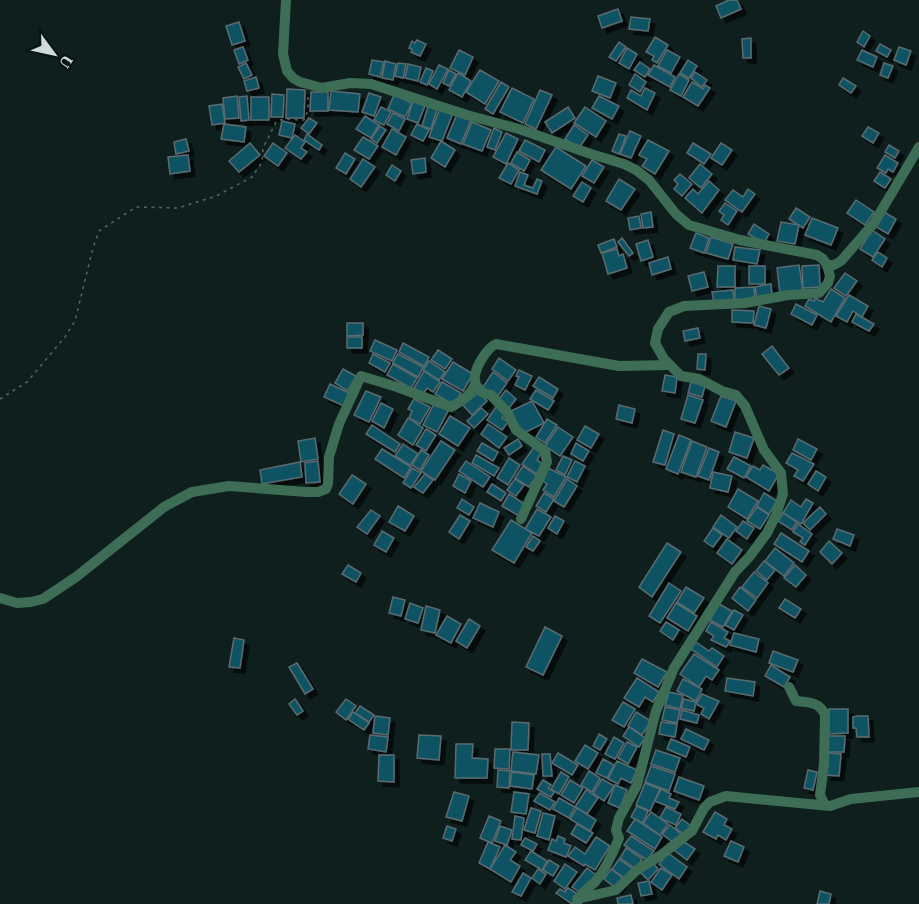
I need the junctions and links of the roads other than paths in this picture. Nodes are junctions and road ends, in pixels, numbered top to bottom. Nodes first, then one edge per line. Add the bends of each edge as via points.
1 (286, 0) edge
2 (919, 147) edge
3 (827, 265) junction
4 (669, 364) junction
5 (475, 384) junction
6 (521, 519) dead end
7 (0, 598) edge
8 (789, 687) dead end
9 (919, 792) edge
10 (825, 805) junction
11 (577, 902) edge

1 - 3 street via 285,65 293,78 308,86 371,84 624,164 649,180 689,225 811,253
2 - 3 street via 874,224 841,261
3 - 4 street via 830,276 819,293 684,306 669,312 655,337 657,348
4 - 5 street via 619,366 496,344 488,350 475,374
4 - 11 street via 681,376 699,379 736,395 764,450 781,473 783,494 767,533 735,572 674,668 656,711 637,785 619,818 619,838 611,859
5 - 6 street via 507,412 516,430 545,452 547,462
5 - 7 street via 469,394 451,407 361,376 339,424 329,457 326,489 306,492 229,486 192,492 164,507 43,599 17,603
8 - 10 street via 796,701 815,703 825,715 820,795
9 - 10 street
10 - 11 street via 726,796 710,802 692,831 616,890

